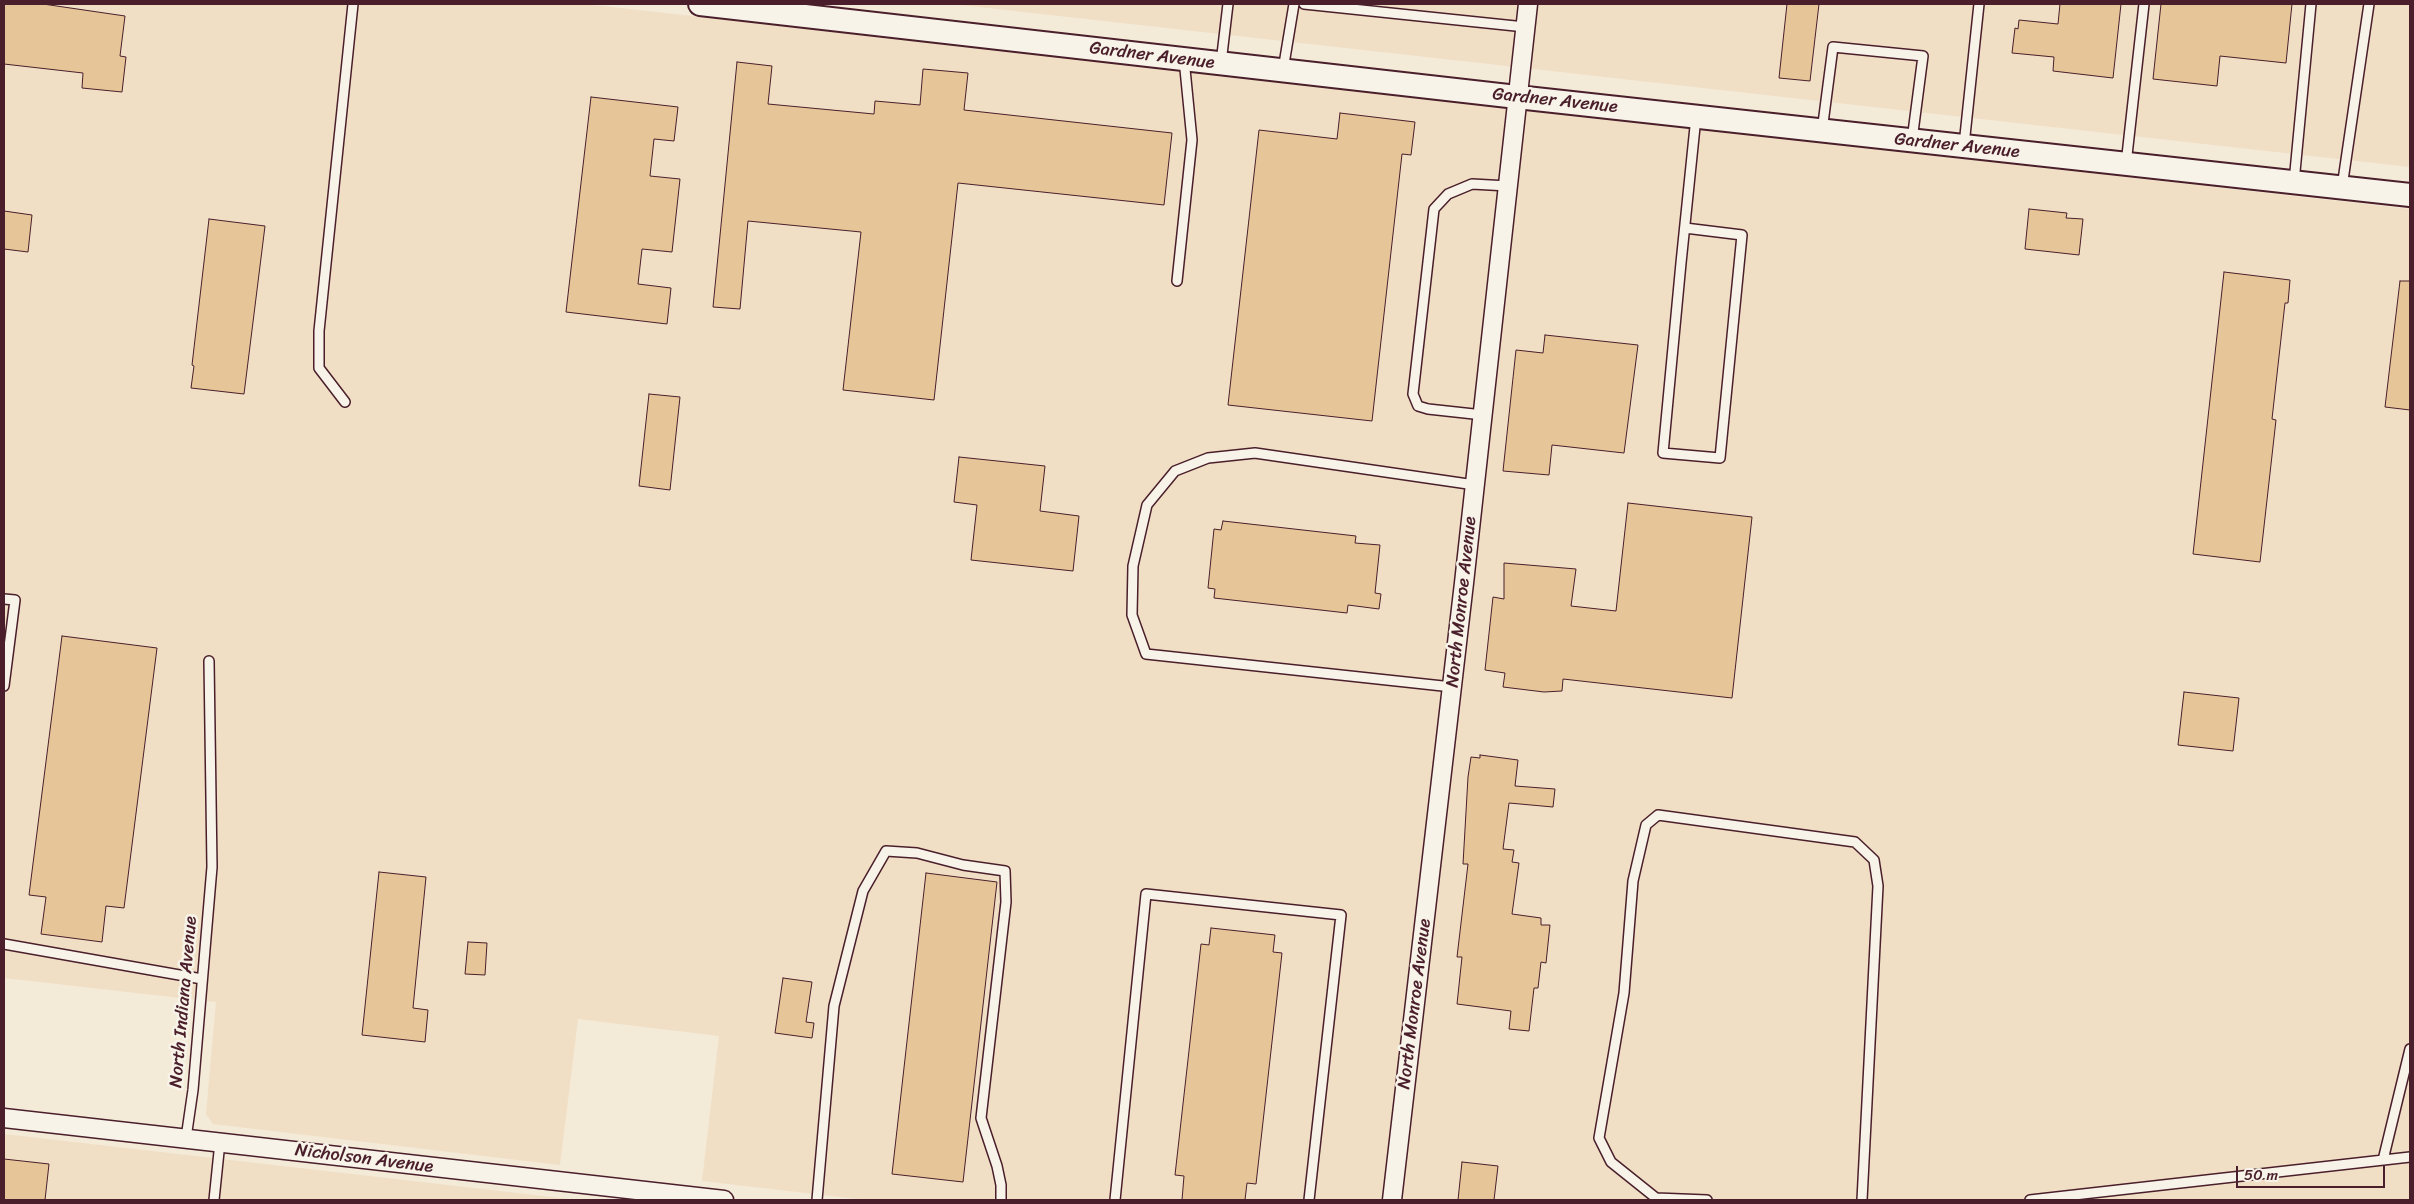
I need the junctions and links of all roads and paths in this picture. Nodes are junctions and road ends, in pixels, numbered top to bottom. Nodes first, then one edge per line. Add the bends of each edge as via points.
1 (352, 4) edge
2 (700, 4) edge
3 (1228, 4) edge
4 (1294, 4) edge
5 (1304, 4) edge
6 (1528, 4) edge
7 (1979, 4) edge
8 (2144, 4) edge
9 (2311, 4) edge
10 (2369, 4) edge
11 (777, 8) edge
12 (1525, 28) junction
13 (1184, 59) junction
14 (1221, 63) junction
15 (1283, 70) junction
16 (1517, 97) junction
17 (1696, 117) junction
18 (1822, 131) junction
19 (1912, 141) junction
20 (1964, 146) junction
21 (2126, 164) junction
22 (2294, 183) junction
23 (1508, 186) junction
24 (2342, 188) junction
25 (2410, 195) edge
26 (1685, 228) junction
27 (1177, 281) dead end
28 (345, 402) dead end
29 (1483, 415) junction
30 (1475, 484) junction
31 (4, 599) edge
32 (209, 661) dead end
33 (4, 686) edge
34 (1452, 688) junction
35 (4, 944) edge
36 (202, 979) junction
37 (2410, 1049) edge
38 (4, 1118) edge
39 (186, 1138) junction
40 (220, 1142) junction
41 (2410, 1157) edge
42 (2383, 1160) junction
43 (214, 1200) edge
44 (724, 1200) edge
45 (818, 1200) edge
46 (1000, 1200) edge
47 (1114, 1200) edge
48 (1309, 1200) edge
49 (1392, 1200) edge
50 (1707, 1200) edge
51 (1862, 1200) edge
52 (2030, 1200) edge

1 - 28 lane via 319,331 319,368
2 - 11 street, Gardner Avenue
3 - 14 lane
4 - 15 lane
5 - 12 lane
6 - 12 street, North Monroe Avenue
7 - 20 lane
8 - 21 lane
9 - 22 lane
10 - 24 lane
11 - 13 street, Gardner Avenue
12 - 16 street, North Monroe Avenue
13 - 14 street, Gardner Avenue
13 - 27 lane via 1192,140
14 - 15 street, Gardner Avenue
15 - 16 street, Gardner Avenue
16 - 17 street, Gardner Avenue
16 - 23 street, North Monroe Avenue
17 - 18 street, Gardner Avenue
17 - 26 lane
18 - 19 street, Gardner Avenue
18 - 19 lane via 1833,47 1923,56
19 - 20 street, Gardner Avenue
20 - 21 street, Gardner Avenue
21 - 22 street, Gardner Avenue
22 - 24 street, Gardner Avenue
23 - 29 street, North Monroe Avenue
23 - 29 lane via 1472,184 1448,194 1434,209 1415,374 1413,394 1418,406
24 - 25 street, Gardner Avenue
26 - 26 lane via 1663,453 1720,458 1742,235
29 - 30 street, North Monroe Avenue
30 - 34 street, North Monroe Avenue
30 - 34 lane via 1255,453 1208,458 1175,472 1147,505 1133,566 1132,614 1146,654
31 - 33 lane via 15,600
32 - 36 lane, North Indiana Avenue via 212,867
34 - 49 street, North Monroe Avenue
35 - 36 lane
36 - 39 lane, North Indiana Avenue
37 - 42 lane
38 - 39 street, Nicholson Avenue
39 - 40 street, Nicholson Avenue
40 - 43 lane
40 - 44 street, Nicholson Avenue
41 - 42 lane
42 - 52 lane
45 - 46 lane via 834,1006 863,891 886,851 917,853 963,865 1005,871 1006,902 981,1118 997,1166
47 - 48 lane via 1146,894 1341,914
50 - 51 lane via 1656,1198 1611,1162 1599,1138 1624,993 1633,882 1646,825 1658,815 1855,842 1874,860 1878,886

